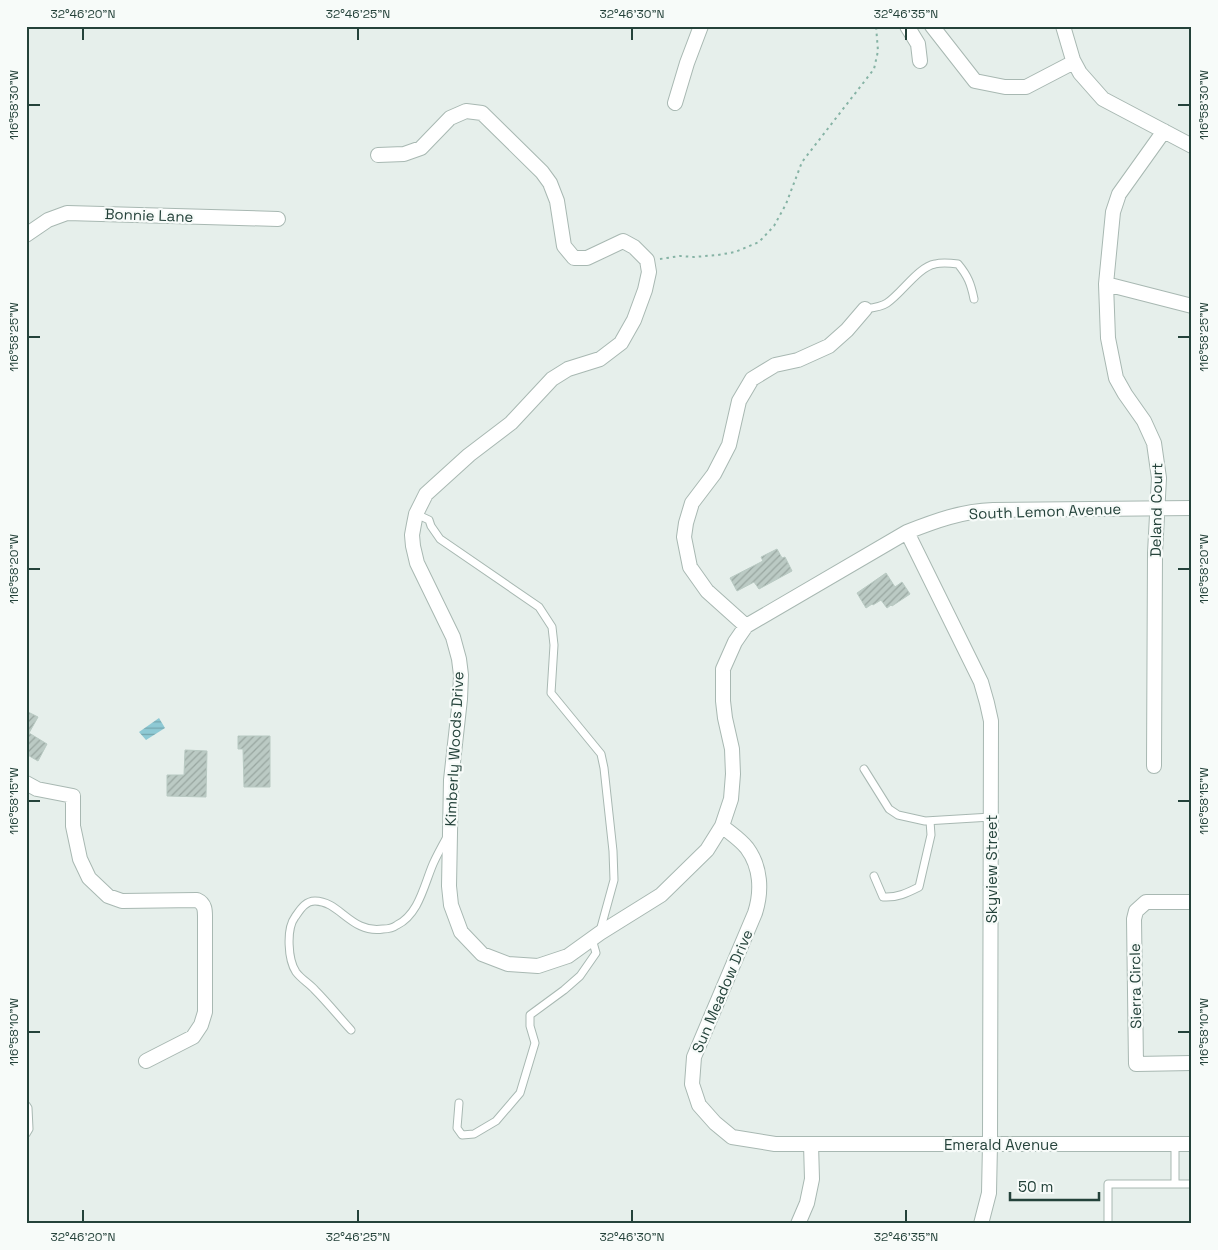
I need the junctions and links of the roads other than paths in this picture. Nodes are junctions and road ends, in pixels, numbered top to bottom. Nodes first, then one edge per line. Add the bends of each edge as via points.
1 (701, 26) edge
2 (907, 26) edge
3 (932, 26) edge
4 (1063, 26) edge
5 (920, 61) dead end
6 (1074, 62) junction
7 (675, 104) dead end
8 (1164, 131) junction
9 (1192, 146) edge
10 (378, 155) dead end
11 (278, 219) dead end
12 (26, 235) edge
13 (1106, 284) junction
14 (974, 299) dead end
15 (1192, 306) edge
16 (865, 309) joint
17 (1192, 508) edge
18 (1158, 509) junction
19 (416, 514) junction
20 (907, 532) junction
21 (746, 626) junction
22 (1154, 766) dead end
23 (864, 769) dead end
24 (26, 783) edge
25 (991, 817) junction
26 (930, 821) junction
27 (722, 826) junction
28 (449, 833) junction
29 (874, 876) dead end
30 (1192, 902) edge
31 (596, 936) junction
32 (351, 1030) dead end
33 (146, 1061) dead end
34 (1192, 1063) edge
35 (459, 1103) dead end
36 (26, 1105) edge
37 (26, 1134) edge
38 (811, 1144) junction
39 (990, 1144) junction
40 (1175, 1144) junction
41 (1192, 1144) edge
42 (1175, 1184) junction
43 (1192, 1184) edge
44 (798, 1224) edge
45 (981, 1224) edge
46 (1108, 1224) edge

1 - 7 street
2 - 5 street via 918,44
3 - 6 street via 974,81 1004,87 1026,87
4 - 6 street
6 - 8 street via 1103,99
8 - 9 street
8 - 13 street, Deland Court via 1119,194 1113,212
10 - 19 street, Kimberly Woods Drive via 404,154 421,148 450,118 466,111 482,113 550,183 557,201 564,246 574,258 587,258 623,241 648,260 645,290 634,320 621,342 600,359 568,369 552,379 511,423 468,455 426,494
11 - 12 street, Bonnie Lane via 67,213 48,220
13 - 15 street
13 - 18 street, Deland Court via 1108,338 1116,378 1154,443 1159,478
14 - 16 lane via 966,274 958,264 933,264 913,277 899,294 885,304
16 - 21 street via 829,346 798,360 776,365 752,379 738,401 729,445 714,474 692,503 684,537 690,567 707,591
17 - 18 street, South Lemon Avenue
18 - 20 street, South Lemon Avenue via 962,513
18 - 22 street, Deland Court
19 - 28 street, Kimberly Woods Drive via 412,535 415,557 453,636 461,675
19 - 31 lane via 429,520 440,540 539,607 552,627 552,693 601,754 604,768 614,880
20 - 21 street, South Lemon Avenue
20 - 25 street, Skyview Street via 981,682 991,721
21 - 27 street, Kimberly Woods Drive via 723,669 723,701 733,774 731,799
23 - 26 lane via 889,809 898,815
24 - 33 street via 37,789 73,796 73,826 80,859 89,878 108,896 122,901 197,900 204,906 205,1012 201,1025 193,1038
25 - 26 lane
25 - 39 street, Skyview Street
26 - 29 lane via 931,835 919,887 907,894 884,897
27 - 31 street, Kimberly Woods Drive via 707,850 660,895
27 - 38 street, Sun Meadow Drive via 751,854 758,873 760,893 755,913 694,1057 692,1084 699,1105 732,1137 776,1144
28 - 31 street, Kimberly Woods Drive via 451,905 461,932 482,954 508,964 538,966 568,956
28 - 32 lane via 417,905 398,925 381,930 367,929 334,908 316,901 302,907 292,920 288,939 296,971
30 - 34 street, Sierra Circle via 1146,902 1136,911 1134,918 1136,1064
31 - 35 lane via 596,953 580,976 530,1015 536,1043 520,1093 496,1121 474,1134 462,1135 457,1128
36 - 37 lane via 29,1129
38 - 39 street, Emerald Avenue
38 - 44 street via 812,1179
39 - 40 street, Emerald Avenue
39 - 45 street, Skyview Street via 989,1193
40 - 41 street, Emerald Avenue
40 - 42 lane
42 - 43 lane
42 - 46 lane via 1108,1184

